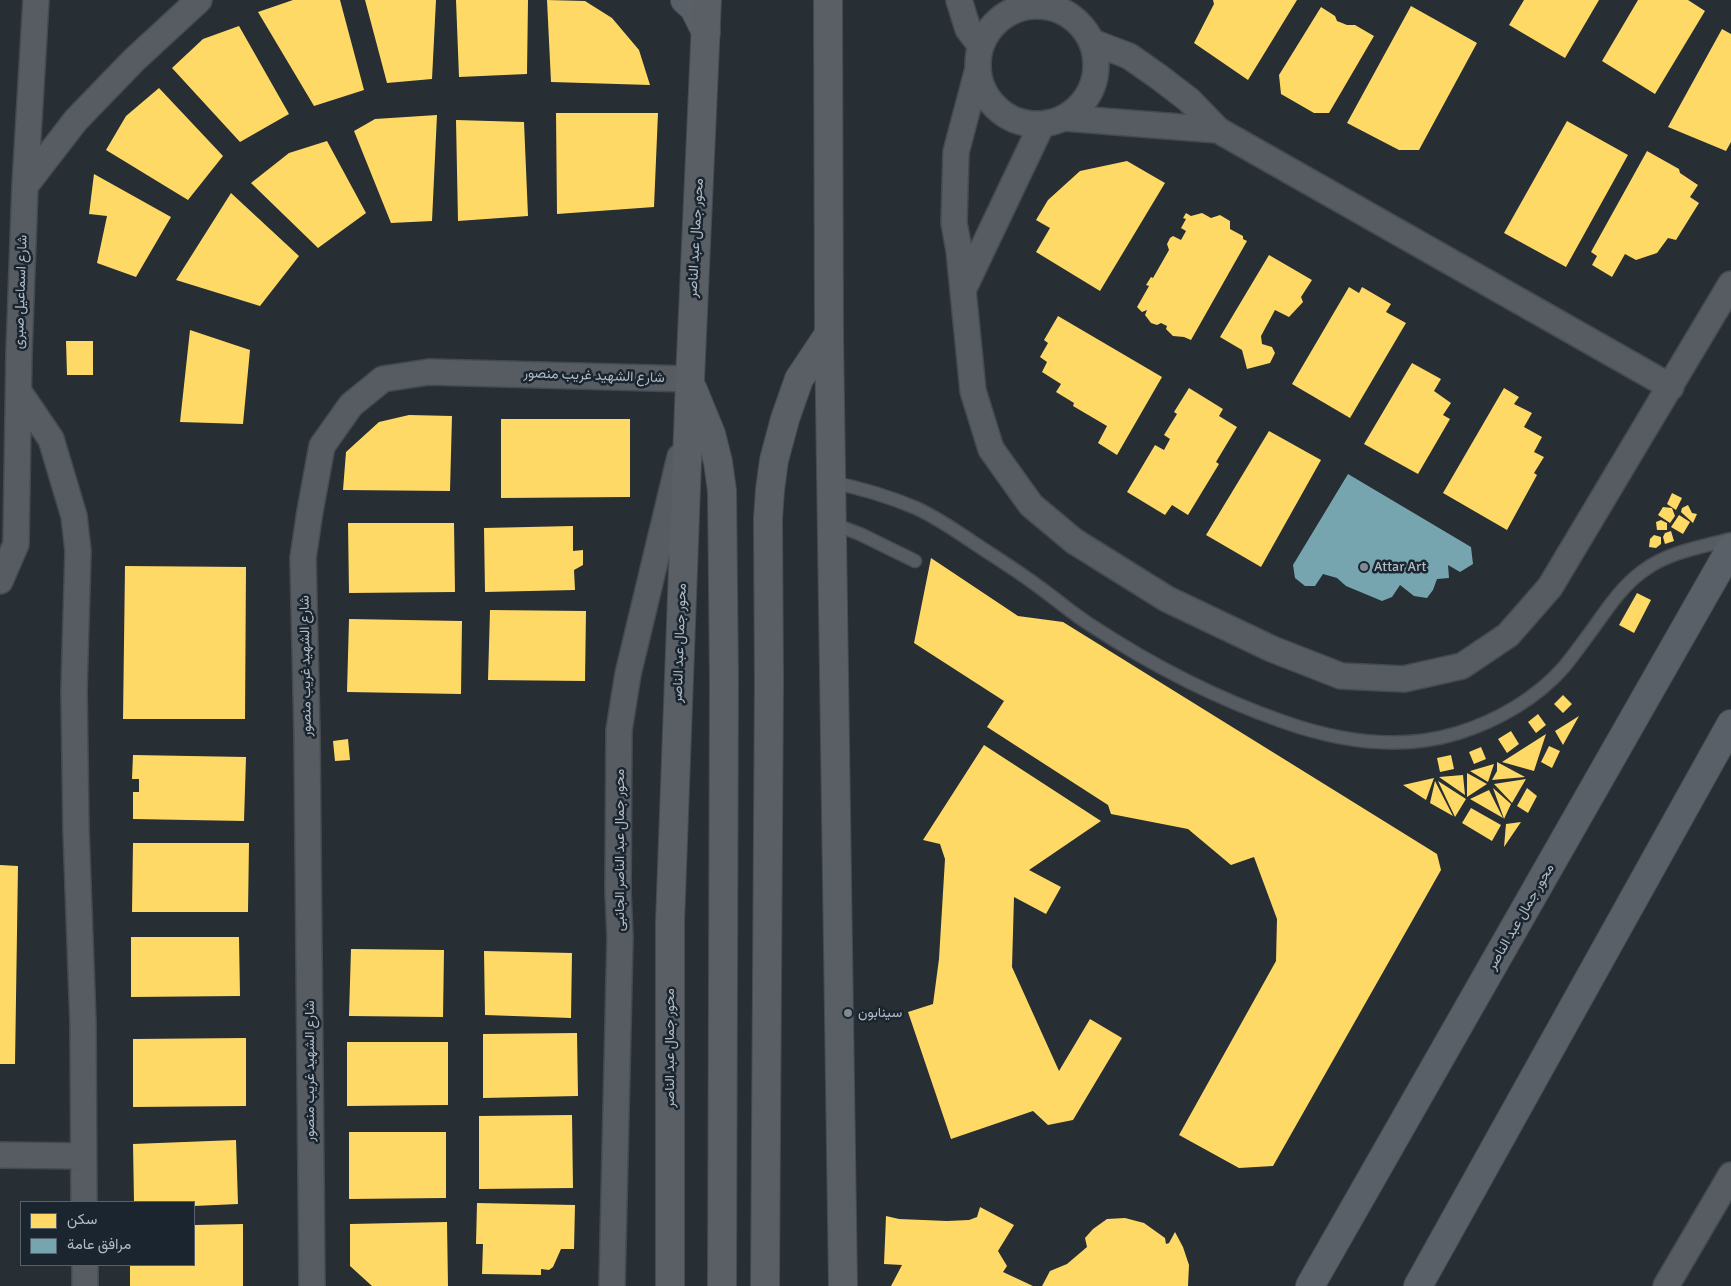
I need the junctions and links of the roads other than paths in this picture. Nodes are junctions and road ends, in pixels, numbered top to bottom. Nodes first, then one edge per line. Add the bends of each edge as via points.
1 (36, 0) edge
2 (199, 0) edge
3 (685, 0) edge
4 (707, 0) edge
5 (828, 0) edge
6 (959, 0) edge
7 (1070, 9) edge
8 (706, 32) junction
9 (1092, 42) junction
10 (979, 57) junction
11 (1053, 121) junction
12 (1218, 130) junction
13 (25, 186) junction
14 (1731, 284) edge
15 (962, 292) junction
16 (829, 334) junction
17 (9, 353) edge
18 (690, 379) junction
19 (1671, 387) junction
20 (18, 392) junction
21 (688, 423) junction
22 (831, 482) junction
23 (832, 523) junction
24 (1731, 539) edge
25 (1731, 548) edge
26 (915, 561) dead end
27 (0, 582) edge
28 (1731, 724) edge
29 (0, 1155) edge
30 (83, 1156) junction
31 (1731, 1175) edge
32 (84, 1201) edge
33 (85, 1266) edge
34 (85, 1286) edge
35 (312, 1286) edge
36 (612, 1286) edge
37 (670, 1286) edge
38 (722, 1286) edge
39 (765, 1286) edge
40 (843, 1286) edge
41 (1310, 1286) edge
42 (1418, 1286) edge
43 (1666, 1286) edge

1 - 13 street, شارع اسماعيل صبرى
2 - 13 street via 76,120
3 - 8 main road via 694,8
4 - 8 main road, محور جمال عبد الناصر
5 - 16 main road
6 - 10 street
7 - 9 street
7 - 10 street via 1032,6 1010,12 992,26
8 - 18 main road, محور جمال عبد الناصر
9 - 11 street via 1096,63 1092,85 1081,104
9 - 12 street via 1129,56 1189,100
10 - 11 street via 984,92 999,110 1019,121
10 - 15 street via 956,152 954,223
11 - 12 street
11 - 15 street
12 - 19 street
13 - 17 street, شارع اسماعيل صبرى
14 - 19 street
15 - 19 street via 973,391 991,449 1031,505 1074,541 1166,599 1272,649 1341,676 1404,679 1462,666 1508,635 1550,587
16 - 22 main road
16 - 39 main road via 798,379 784,419 773,470 768,519
17 - 20 street, شارع اسماعيل صبرى
18 - 21 main road, محور جمال عبد الناصر
18 - 35 street, شارع الشهيد غريب منصور via 429,372 383,378 351,405 322,446 303,558
18 - 38 main road via 711,434 722,490
20 - 27 street, شارع اسماعيل صبرى via 16,544
20 - 30 street via 51,438 74,516 78,552 74,690 84,1022
21 - 36 street, محور جمال عبد الناصر الجانبى via 628,674 619,730 620,947
21 - 37 main road, محور جمال عبد الناصر via 670,922
22 - 23 main road
22 - 24 lane via 889,497 944,522 1086,622 1138,656 1192,685 1248,710 1306,730 1366,743 1428,740 1458,733 1514,708 1562,669 1615,599 1643,571 1678,554
23 - 26 lane
23 - 40 main road
25 - 41 main road, محور جمال عبد الناصر
28 - 42 main road
29 - 30 street
30 - 32 street
31 - 43 street
33 - 34 street

